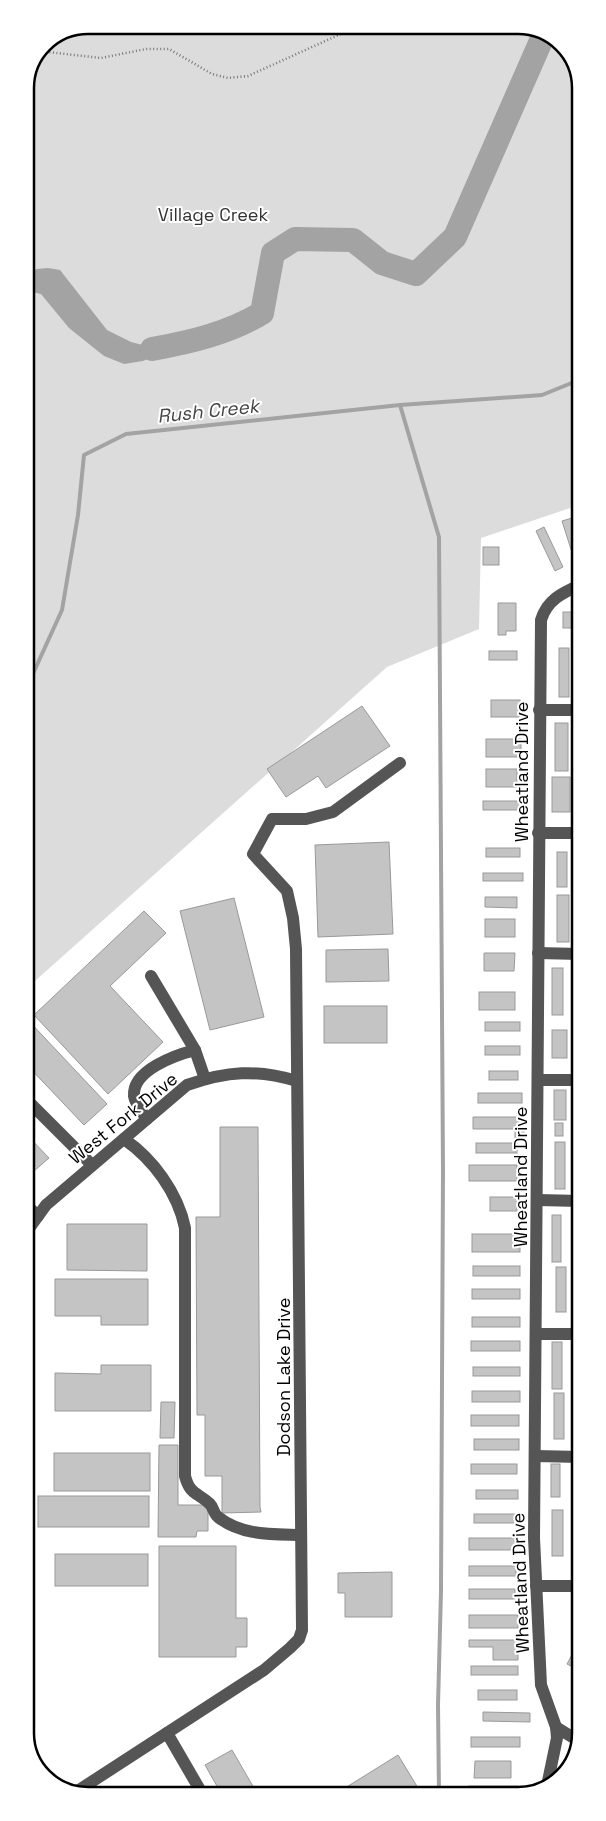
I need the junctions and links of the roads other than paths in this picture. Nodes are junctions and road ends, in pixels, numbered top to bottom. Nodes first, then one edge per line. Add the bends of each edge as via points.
1 (572, 589) edge
2 (539, 710) junction
3 (572, 710) edge
4 (400, 763) dead end
5 (538, 833) junction
6 (572, 833) edge
7 (538, 953) junction
8 (572, 954) edge
9 (152, 976) dead end
10 (195, 1050) junction
11 (205, 1079) junction
12 (538, 1080) junction
13 (572, 1080) edge
14 (297, 1081) junction
15 (34, 1107) edge
16 (147, 1119) junction
17 (124, 1139) junction
18 (92, 1165) junction
19 (538, 1200) junction
20 (572, 1201) edge
21 (34, 1212) edge
22 (38, 1216) junction
23 (34, 1223) edge
24 (537, 1334) junction
25 (572, 1334) edge
26 (535, 1456) junction
27 (572, 1457) edge
28 (301, 1535) junction
29 (536, 1586) junction
30 (572, 1586) edge
31 (556, 1727) junction
32 (166, 1733) junction
33 (572, 1737) edge
34 (548, 1778) edge
35 (93, 1787) edge
36 (198, 1787) edge

1 - 2 street, Wheatland Drive via 556,596 544,609 541,620
2 - 3 street
2 - 5 street, Wheatland Drive
4 - 14 street, Dodson Lake Drive via 333,812 306,819 272,819 253,854 287,891 293,918
5 - 6 street
5 - 7 street, Wheatland Drive
7 - 8 street
7 - 12 street, Wheatland Drive
9 - 10 street
10 - 11 street
10 - 16 street via 165,1059 135,1087 135,1100
11 - 14 street, West Fork Drive via 248,1072 271,1073
11 - 16 street, West Fork Drive via 188,1085
12 - 13 street
12 - 19 street, Wheatland Drive
14 - 28 street, Dodson Lake Drive
15 - 18 street
16 - 17 street, West Fork Drive
17 - 18 street, West Fork Drive
17 - 28 street via 139,1149 165,1182 182,1212 185,1228 185,1476 188,1488 210,1504 217,1516 235,1527 260,1534
18 - 22 street, West Fork Drive via 46,1205
19 - 20 street
19 - 24 street, Wheatland Drive
21 - 22 street
22 - 23 street, West Fork Drive
24 - 25 street
24 - 26 street, Wheatland Drive
26 - 27 street
26 - 29 street, Wheatland Drive
28 - 32 street, Dodson Lake Drive via 302,1630 299,1639 264,1670
29 - 30 street
29 - 31 street, Wheatland Drive via 541,1685
31 - 33 street
31 - 34 street, Wheatland Drive via 557,1738
32 - 35 street, Dodson Lake Drive
32 - 36 street

